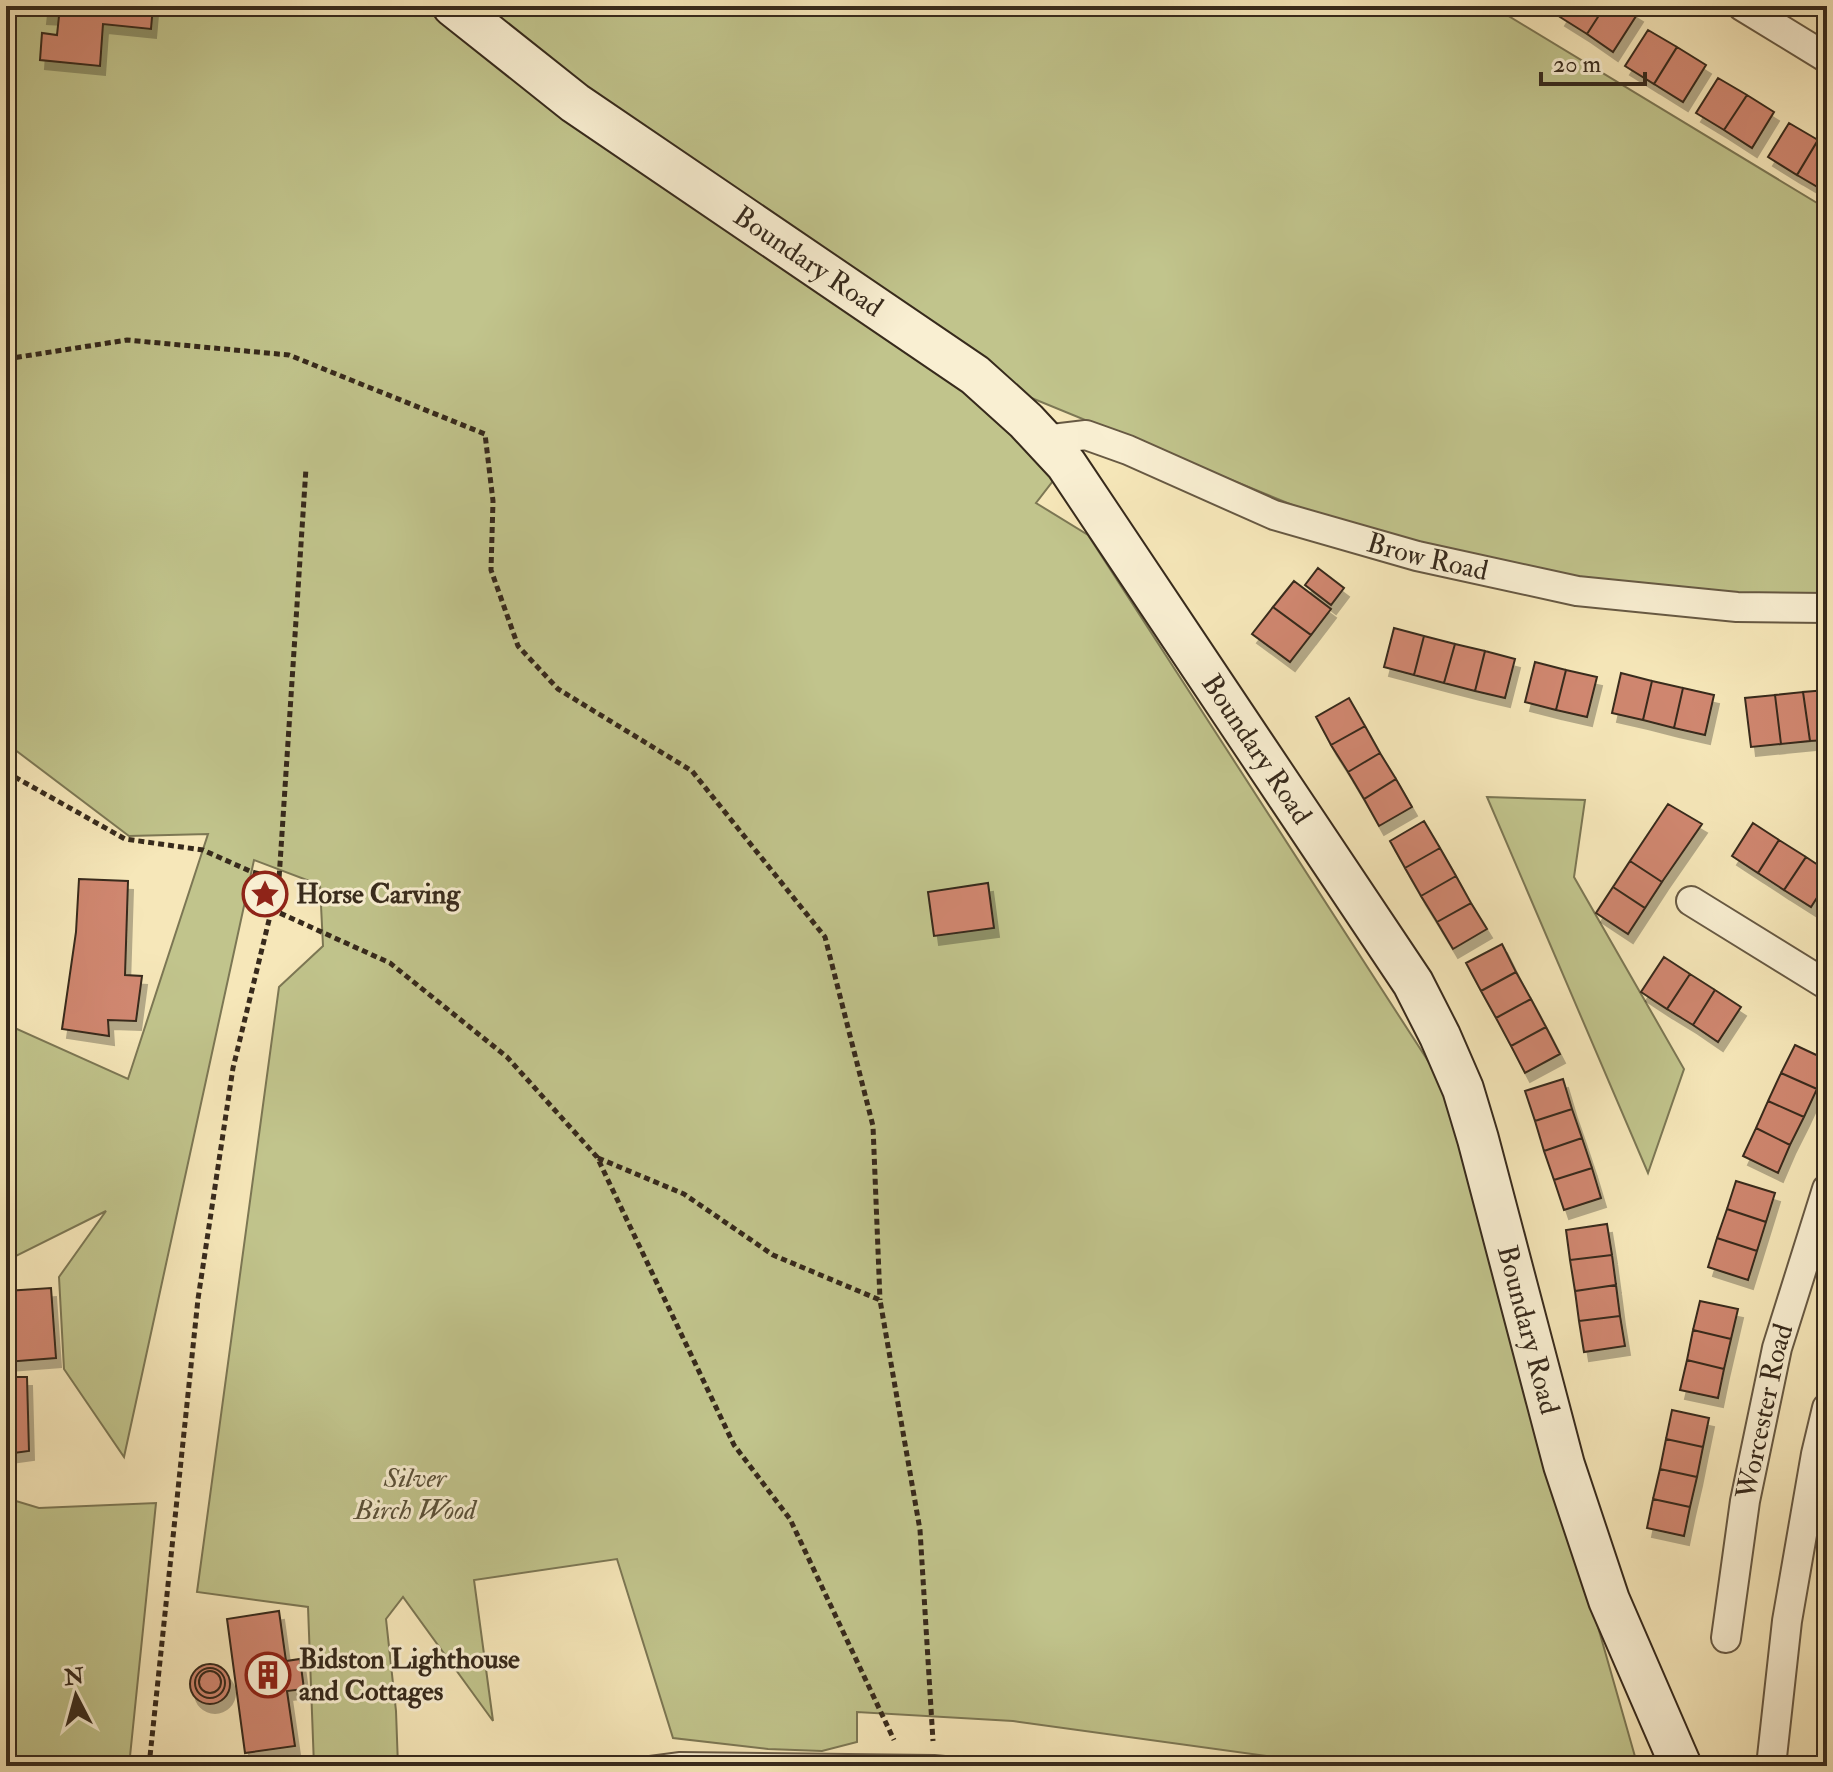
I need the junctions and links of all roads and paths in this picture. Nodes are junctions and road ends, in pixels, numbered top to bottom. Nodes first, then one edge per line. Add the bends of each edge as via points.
1 (453, 6) edge
2 (1742, 6) edge
3 (1827, 58) edge
4 (6, 359) edge
5 (1044, 440) junction
6 (306, 468) dead end
7 (1827, 608) edge
8 (6, 772) edge
9 (279, 879) junction
10 (1691, 901) dead end
11 (271, 909) junction
12 (1827, 985) edge
13 (597, 1157) junction
14 (1827, 1189) edge
15 (880, 1300) junction
16 (1827, 1408) edge
17 (1821, 1455) edge
18 (1726, 1638) dead end
19 (905, 1763) junction
20 (934, 1763) junction
21 (149, 1766) edge
22 (635, 1766) edge
23 (966, 1766) edge
24 (1681, 1766) edge
25 (1771, 1766) edge

1 - 5 main road, Boundary Road via 575,103 975,375
2 - 3 street
4 - 15 path via 127,340 289,355 485,434 493,501 491,570 518,646 558,689 692,771 825,937 873,1126
5 - 7 street, Brow Road via 1086,435 1274,515 1417,556 1577,591 1737,607
5 - 24 main road, Boundary Road via 1066,464 1282,785 1413,983 1440,1036 1478,1139 1564,1465 1604,1585
6 - 9 path
8 - 9 path via 125,839 203,850
9 - 11 path
10 - 12 street
11 - 13 path via 390,963 507,1057
11 - 21 path via 233,1068 200,1284
13 - 15 path via 684,1194 773,1255
13 - 19 path via 734,1445 790,1519
14 - 18 street, Worcester Road via 1777,1348 1745,1501
15 - 20 path via 920,1530
16 - 17 street, Worcester Road
17 - 25 street, Worcester Road via 1787,1621
19 - 20 lane
19 - 22 lane via 680,1760
20 - 23 lane

